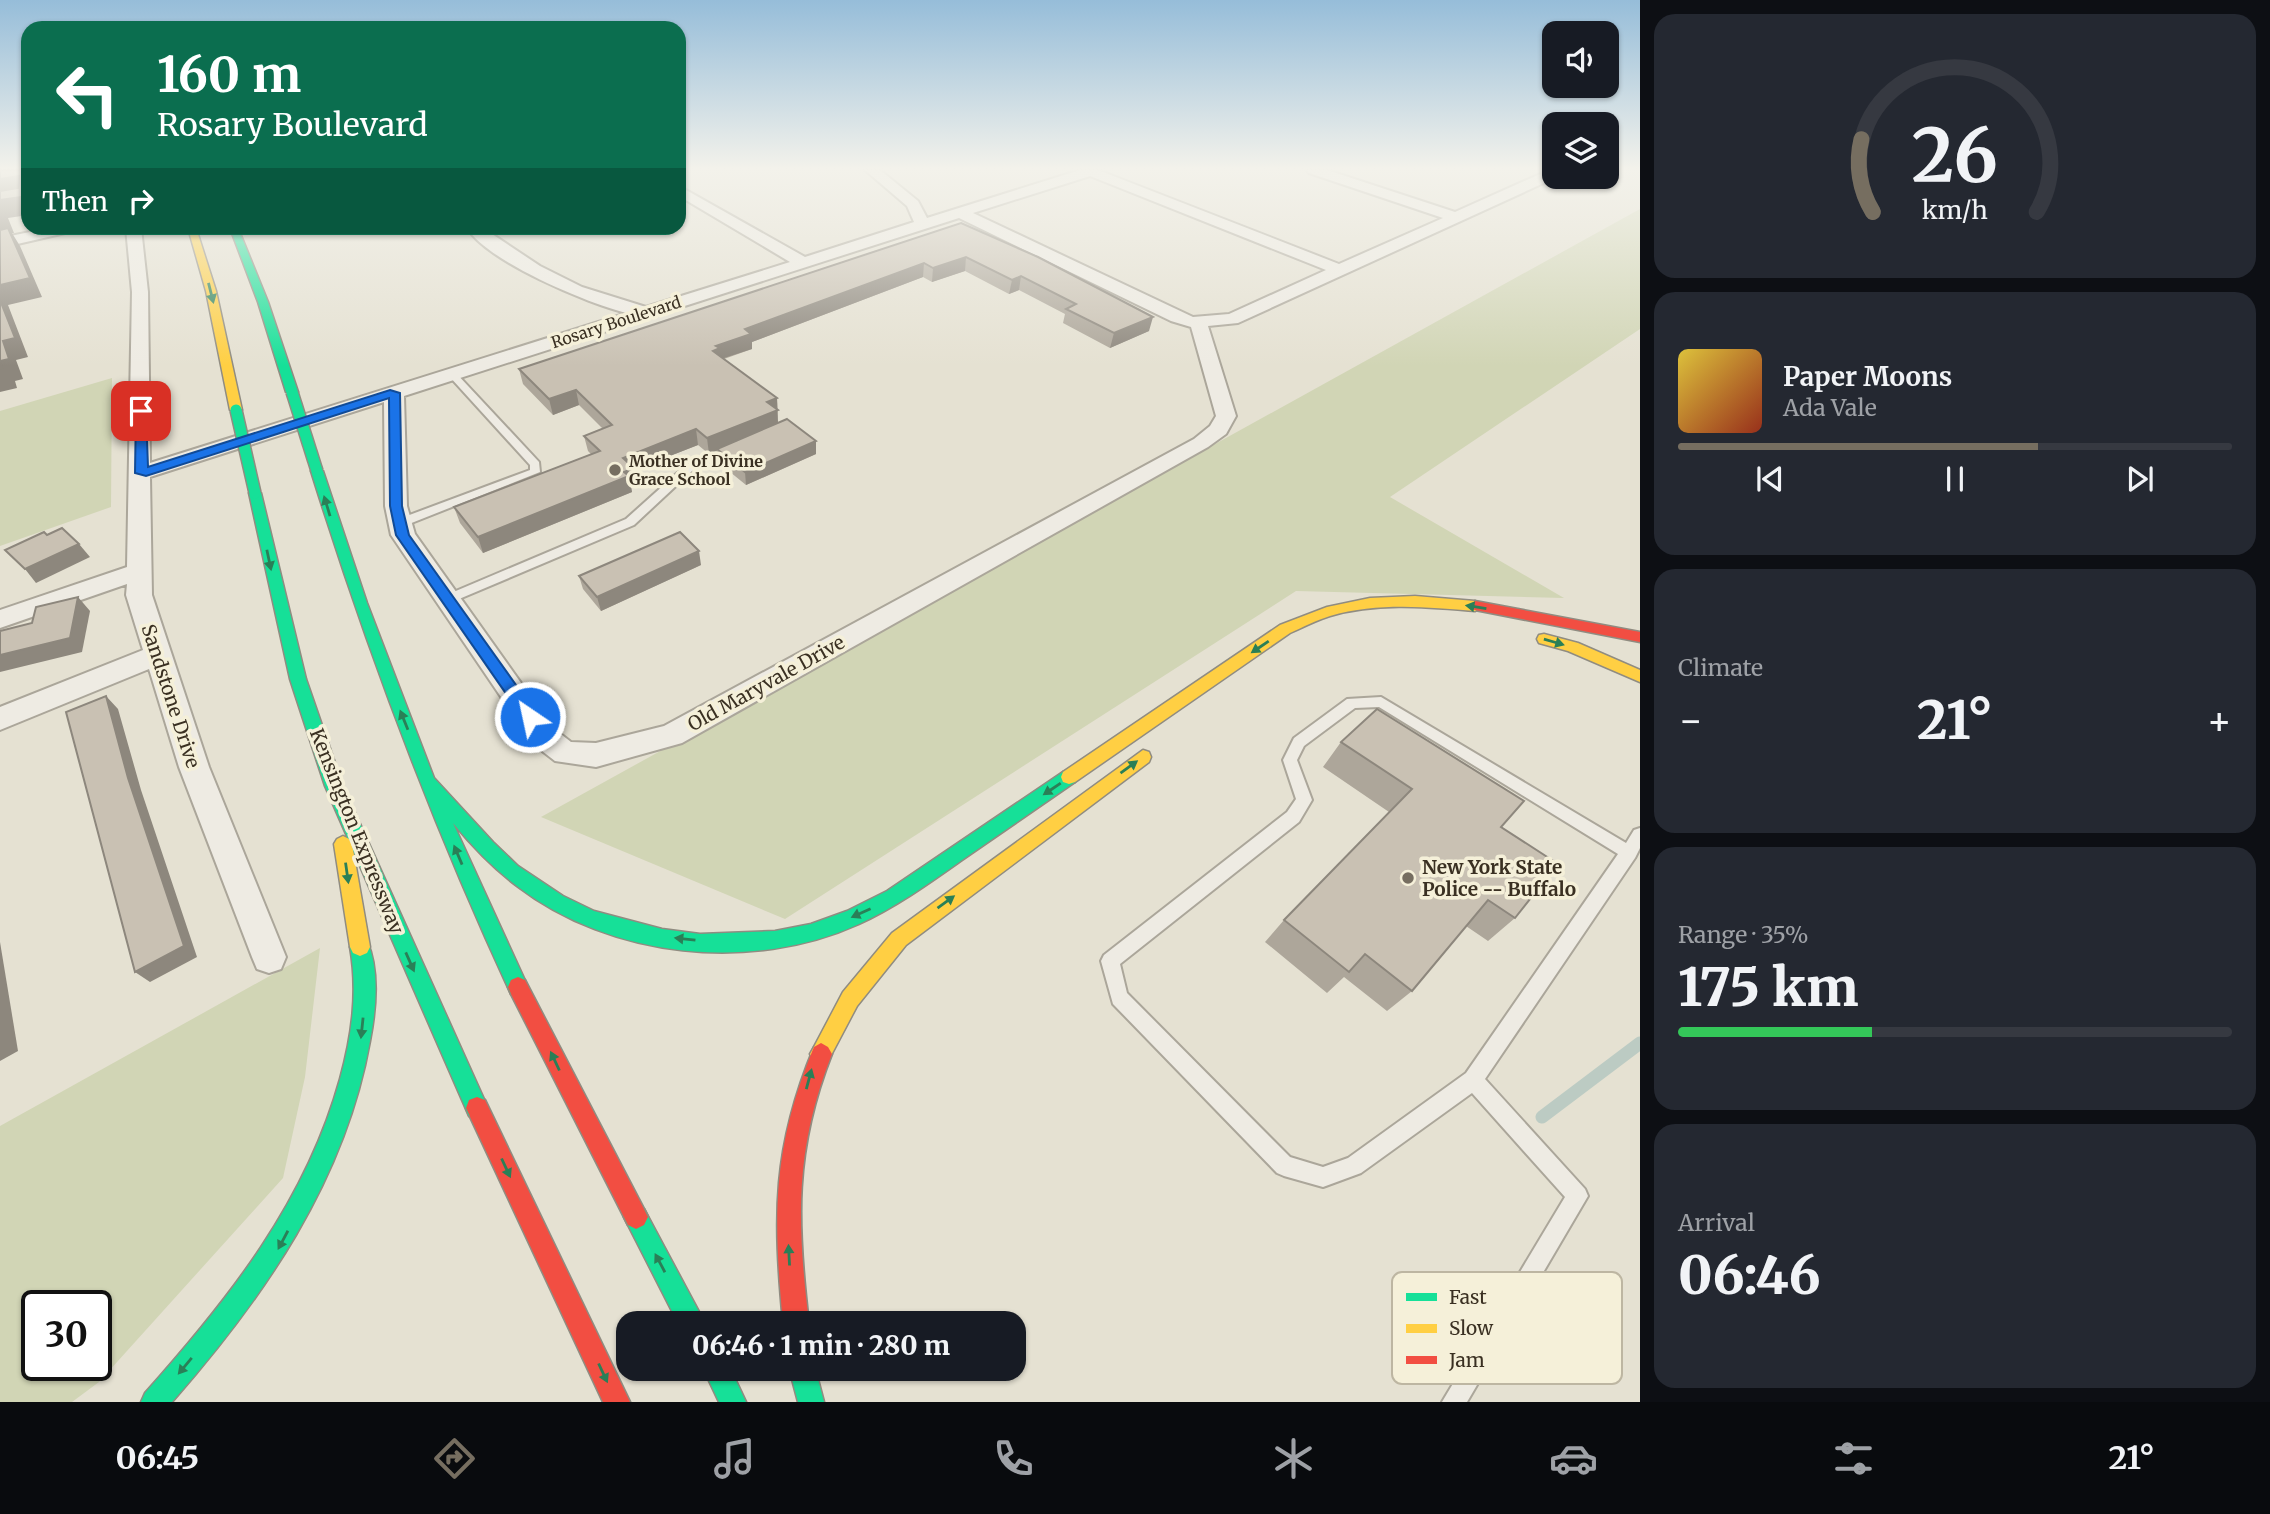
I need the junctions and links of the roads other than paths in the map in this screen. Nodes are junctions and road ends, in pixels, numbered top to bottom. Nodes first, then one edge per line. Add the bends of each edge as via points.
1 (35, 235) edge
2 (134, 235) edge
3 (194, 235) edge
4 (237, 235) edge
5 (484, 235) edge
6 (758, 235) edge
7 (889, 235) edge
8 (1007, 235) edge
9 (1253, 235) edge
10 (1418, 235) edge
11 (0, 243) edge
12 (804, 262) junction
13 (1339, 270) junction
14 (646, 313) junction
15 (1202, 322) junction
16 (452, 374) junction
17 (394, 393) junction
18 (746, 444) edge
19 (142, 473) junction
20 (400, 523) junction
21 (140, 571) junction
22 (448, 598) junction
23 (0, 619) edge
24 (1335, 627) dead end
25 (1640, 637) edge
26 (158, 655) junction
27 (1640, 676) edge
28 (0, 719) edge
29 (1154, 750) dead end
30 (429, 783) junction
31 (334, 786) junction
32 (1640, 835) edge
33 (1629, 853) junction
34 (269, 957) dead end
35 (1473, 1080) junction
36 (1532, 1272) edge
37 (686, 1311) edge
38 (795, 1311) edge
39 (722, 1381) edge
40 (805, 1381) edge
41 (1465, 1384) edge
42 (154, 1402) edge
43 (617, 1402) edge
44 (733, 1402) edge
45 (811, 1402) edge
46 (1454, 1402) edge

1 - 11 street
2 - 19 street, Sandstone Drive via 140,292
3 -> 31 highway, Kensington Expressway, bridge via 211,291 298,678
30 -> 4 highway, bridge via 344,558 263,302
5 - 14 street via 551,281
6 - 12 street
7 - 12 street, Rosary Boulevard
8 - 15 street via 1177,317
9 - 13 street
10 - 13 street
12 - 14 street, Rosary Boulevard
13 - 15 street via 1232,319
14 - 16 street, Rosary Boulevard
15 - 22 street, Old Maryvale Drive via 1226,416 1219,430 672,735 596,755 565,753 543,736
16 - 17 street, Rosary Boulevard
16 - 20 lane via 535,464 535,472
17 - 19 street, Rosary Boulevard
17 - 20 street, Old Maryvale Drive
18 - 22 lane via 688,468 630,522
19 - 21 street, Sandstone Drive
20 - 22 street, Old Maryvale Drive via 403,535
21 - 23 street
21 - 26 street, Sandstone Drive via 139,595
24 -> 27 highway via 1364,620 1429,617 1516,631 1573,647
25 -> 30 highway via 1470,605 1420,601 1343,606 1308,617 894,897 798,936 753,942 637,933 584,915 539,892 500,861
26 - 28 street
26 - 34 street, Sandstone Drive via 194,767
38 -> 29 highway via 788,1245 791,1145 814,1061 845,1009 888,950 932,912
37 -> 30 highway via 571,1094 459,859
31 -> 42 highway via 365,977 363,1032 353,1077 312,1185 274,1258
31 -> 43 highway, Kensington Expressway via 442,1034
32 - 33 lane
33 - 35 lane
33 - 35 lane via 1381,702 1352,703 1299,742 1290,760 1304,800 1293,817 1111,961 1119,998 1284,1166 1323,1177 1354,1166
35 - 36 lane via 1578,1196
39 - 44 highway
40 - 45 highway
41 - 46 lane

